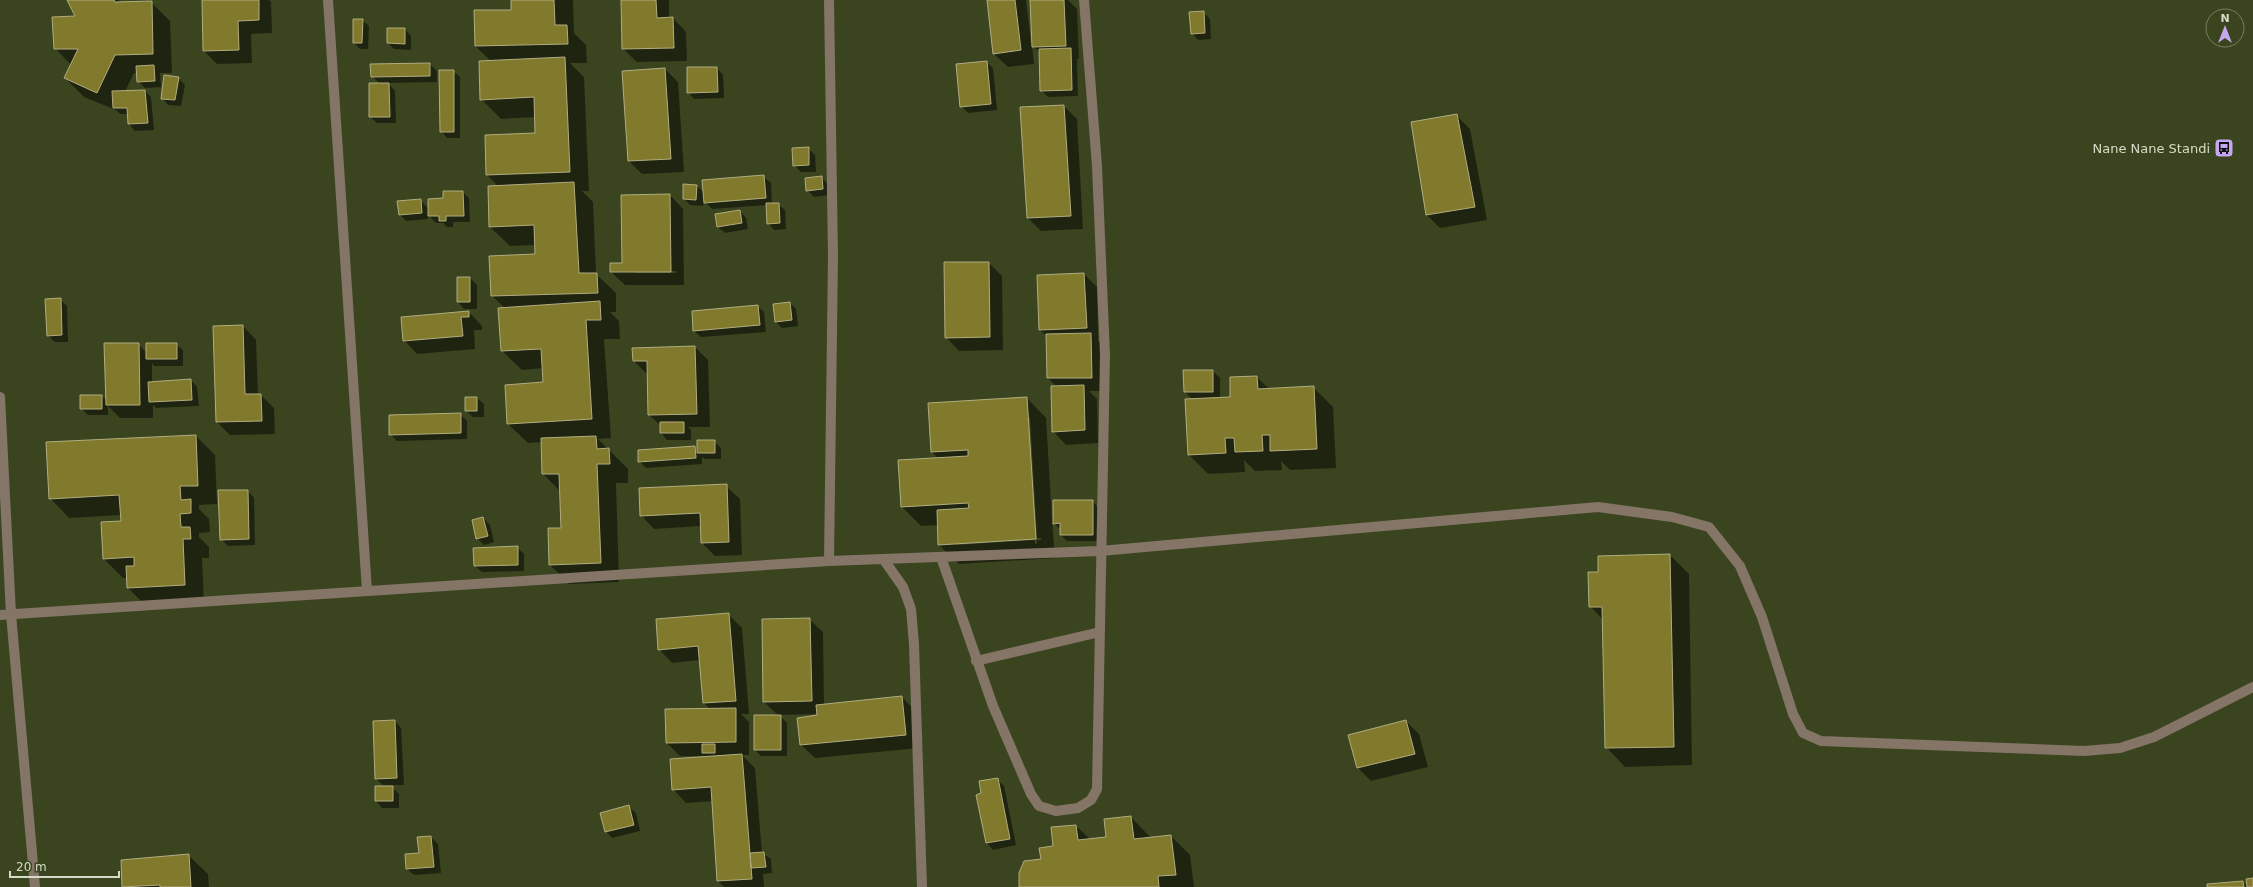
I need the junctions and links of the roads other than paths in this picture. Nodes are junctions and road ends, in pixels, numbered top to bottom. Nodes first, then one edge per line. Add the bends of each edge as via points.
1 (328, 0) edge
2 (829, 0) edge
3 (1084, 0) edge
4 (0, 397) edge
5 (1100, 551) junction
6 (941, 557) junction
7 (884, 560) junction
8 (829, 561) junction
9 (368, 592) junction
10 (11, 614) junction
11 (0, 615) edge
12 (1100, 632) junction
13 (976, 661) junction
14 (2253, 687) edge
15 (35, 887) edge
16 (922, 887) edge

1 - 9 street
2 - 8 street via 833,256
3 - 5 street via 1097,166 1105,355
4 - 10 street
5 - 6 street
5 - 12 street
5 - 14 street via 1598,507 1689,520 1709,527 1740,566 1762,617 1793,714 1803,733 1821,741 2084,751 2120,748 2154,737
6 - 7 street
6 - 13 street
7 - 8 street
7 - 16 street via 902,587 911,609
8 - 9 street
9 - 10 street
10 - 11 street
10 - 15 street
12 - 13 street
12 - 13 street via 1097,789 1091,800 1078,808 1056,811 1039,806 1031,794

